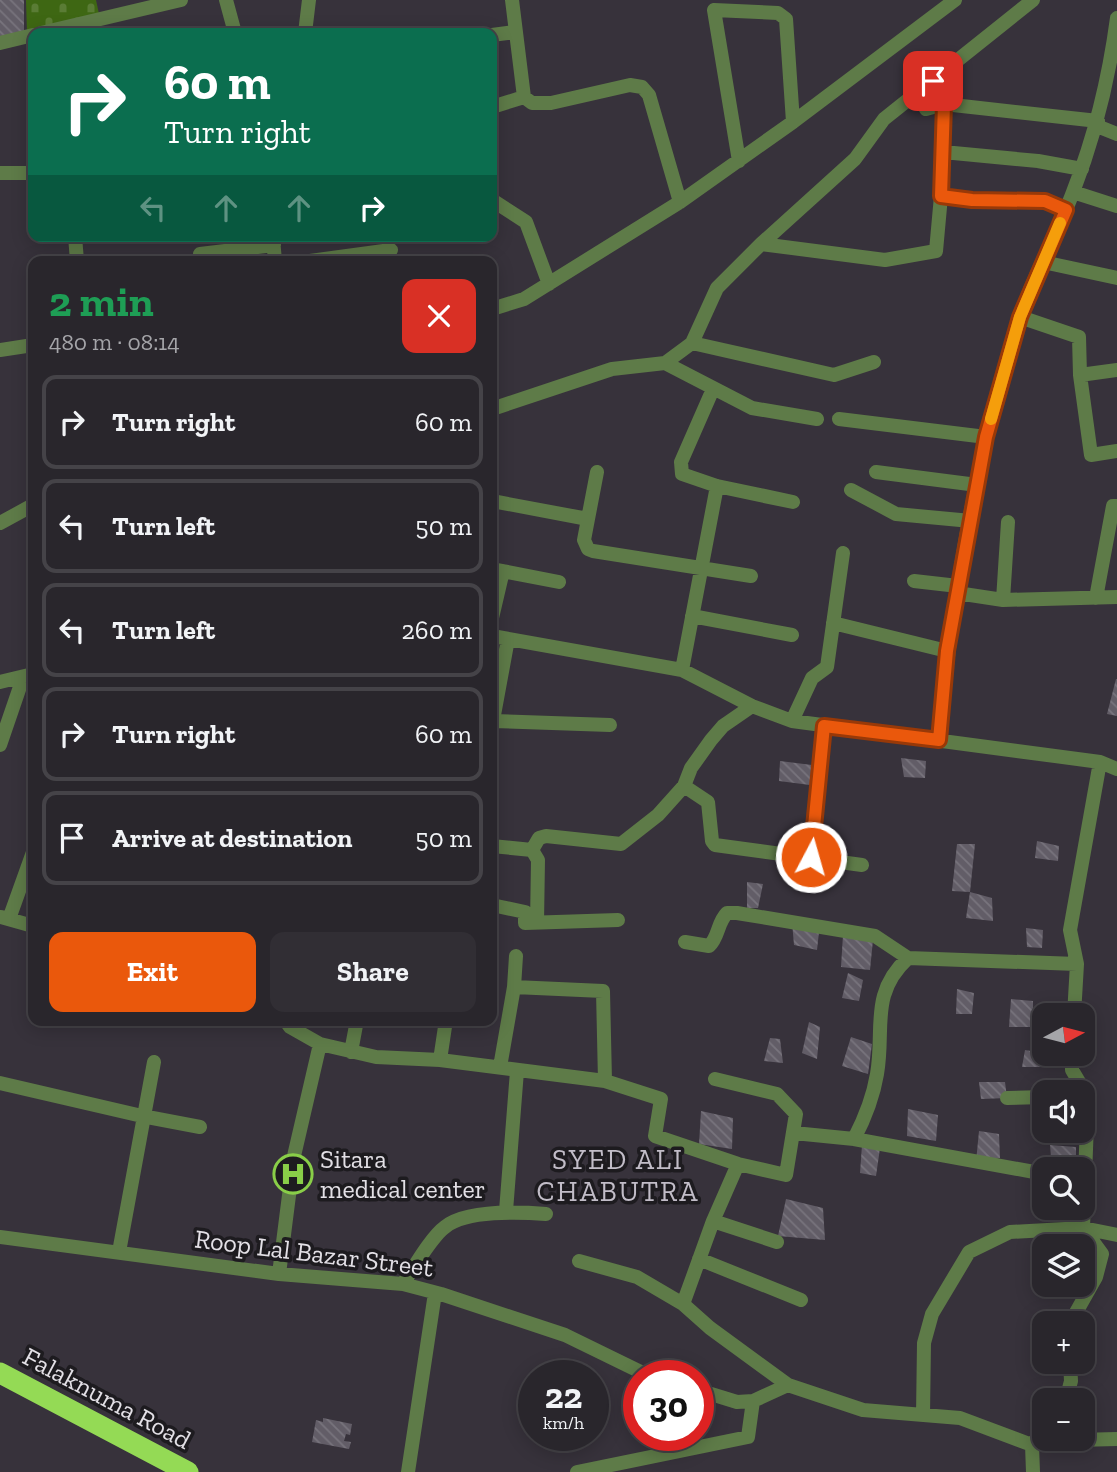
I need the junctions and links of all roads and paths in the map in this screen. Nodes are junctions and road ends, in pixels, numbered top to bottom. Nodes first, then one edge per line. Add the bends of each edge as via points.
1 (181, 0) edge
2 (226, 0) edge
3 (309, 0) edge
4 (512, 0) edge
5 (955, 0) edge
6 (1033, 0) edge
7 (1117, 18) edge
8 (62, 28) edge
9 (234, 28) edge
10 (306, 28) edge
11 (515, 32) junction
12 (497, 34) edge
13 (28, 36) edge
14 (0, 43) edge
15 (1115, 47) edge
16 (933, 81) junction
17 (916, 93) junction
18 (524, 97) junction
19 (944, 104) junction
20 (497, 105) edge
21 (793, 122) junction
22 (1097, 123) junction
23 (1117, 134) edge
24 (943, 152) junction
25 (738, 161) junction
26 (1082, 169) junction
27 (0, 173) edge
28 (28, 173) edge
29 (1073, 192) junction
30 (941, 196) junction
31 (680, 202) junction
32 (497, 204) edge
33 (1117, 206) edge
34 (1066, 210) junction
35 (267, 242) edge
36 (761, 244) junction
37 (391, 250) dead end
38 (200, 254) dead end
39 (347, 256) edge
40 (1044, 262) junction
41 (1117, 278) edge
42 (549, 284) junction
43 (497, 307) edge
44 (1020, 317) junction
45 (692, 343) junction
46 (28, 346) edge
47 (0, 350) edge
48 (874, 362) dead end
49 (665, 363) junction
50 (1117, 370) edge
51 (1080, 375) junction
52 (713, 389) junction
53 (497, 407) edge
54 (817, 419) dead end
55 (839, 419) dead end
56 (986, 437) junction
57 (1117, 451) edge
58 (597, 472) dead end
59 (876, 472) dead end
60 (977, 485) junction
61 (717, 486) junction
62 (851, 490) dead end
63 (497, 502) edge
64 (793, 502) dead end
65 (1117, 506) edge
66 (28, 508) edge
67 (588, 519) junction
68 (971, 521) junction
69 (1007, 522) dead end
70 (0, 523) edge
71 (843, 553) dead end
72 (701, 568) junction
73 (497, 570) edge
74 (751, 576) dead end
75 (914, 581) dead end
76 (559, 582) dead end
77 (958, 590) junction
78 (1117, 597) edge
79 (1096, 598) junction
80 (1003, 600) junction
81 (692, 616) junction
82 (833, 623) junction
83 (792, 635) dead end
84 (497, 637) edge
85 (508, 639) junction
86 (947, 651) junction
87 (682, 670) junction
88 (28, 676) edge
89 (0, 682) edge
90 (497, 697) edge
91 (752, 706) junction
92 (792, 721) junction
93 (497, 724) edge
94 (610, 725) dead end
95 (824, 726) junction
96 (939, 740) junction
97 (0, 746) edge
98 (1100, 762) junction
99 (1117, 769) edge
100 (684, 786) junction
101 (497, 846) edge
102 (532, 850) junction
103 (811, 857) junction
104 (28, 864) edge
105 (862, 865) dead end
106 (497, 906) edge
107 (5, 918) edge
108 (618, 920) dead end
109 (537, 923) junction
110 (28, 925) edge
111 (685, 942) dead end
112 (516, 956) dead end
113 (908, 958) junction
114 (1077, 964) junction
115 (514, 987) junction
116 (1075, 1003) edge
117 (289, 1026) edge
118 (357, 1026) edge
119 (445, 1026) edge
120 (320, 1044) junction
121 (351, 1052) junction
122 (440, 1060) junction
123 (154, 1062) dead end
124 (500, 1067) junction
125 (517, 1071) junction
126 (715, 1079) dead end
127 (604, 1081) junction
128 (0, 1083) edge
129 (1032, 1097) edge
130 (1007, 1098) dead end
131 (142, 1116) junction
132 (200, 1127) dead end
133 (794, 1133) junction
134 (854, 1139) junction
135 (738, 1164) junction
136 (1032, 1172) edge
137 (506, 1211) junction
138 (546, 1214) dead end
139 (1083, 1220) edge
140 (713, 1222) junction
141 (1083, 1228) junction
142 (1117, 1235) edge
143 (0, 1237) edge
144 (777, 1242) dead end
145 (119, 1252) junction
146 (699, 1259) junction
147 (579, 1261) dead end
148 (279, 1274) junction
149 (403, 1284) junction
150 (435, 1293) junction
151 (801, 1300) dead end
152 (683, 1304) junction
153 (1076, 1311) edge
154 (623, 1363) edge
155 (0, 1373) edge
156 (788, 1384) junction
157 (714, 1395) edge
158 (753, 1401) junction
159 (923, 1415) junction
160 (1117, 1439) edge
161 (1095, 1440) edge
162 (1032, 1443) edge
163 (1033, 1451) edge
164 (163, 1466) edge
165 (188, 1472) edge
166 (408, 1472) edge
167 (577, 1472) edge
168 (1033, 1472) edge

1 - 8 street
2 - 9 street
3 - 10 street
4 - 11 street
5 - 21 street
6 - 16 street
7 - 15 street
11 - 12 street
11 - 18 street
13 - 14 street
15 - 22 street
16 - 17 street
16 - 19 street
17 - 19 street via 926,109
17 - 36 street via 884,119 855,159
18 - 20 street
18 - 31 street via 532,103 551,103 631,85 642,87 649,95
19 - 22 street
19 - 24 street
21 - 25 street
21 - 25 street via 786,19 778,13 714,10
22 - 23 street
22 - 26 street
24 - 26 street
24 - 30 street
25 - 31 street
26 - 29 street
27 - 28 street
29 - 33 street
29 - 34 street
30 - 34 street via 1045,201
30 - 36 street via 936,251 886,260
31 - 42 street
32 - 42 street via 526,222
34 - 40 street
35 - 38 street
36 - 45 street via 717,288
37 - 39 street
40 - 41 street
40 - 44 street
42 - 43 street
44 - 51 street via 1079,337
44 - 56 street
45 - 48 street via 834,375
45 - 49 street
46 - 47 street
49 - 52 street
49 - 53 street via 612,369
50 - 51 street
51 - 57 street via 1091,455
52 - 54 street via 752,408
52 - 61 street via 680,467 685,476
55 - 56 street
56 - 60 street
58 - 67 street
59 - 60 street
60 - 68 street
61 - 64 street
61 - 72 street
62 - 68 street via 897,514
63 - 67 street
65 - 79 street via 1113,506
66 - 70 street
67 - 72 street via 584,540 588,549
68 - 77 street
69 - 80 street
71 - 82 street
72 - 74 street
72 - 81 street
73 - 76 street
75 - 77 street
77 - 80 street
77 - 86 street
78 - 79 street
79 - 80 street
81 - 83 street
81 - 87 street
82 - 86 street
82 - 92 street via 827,667 812,678
84 - 85 street
85 - 87 street
85 - 90 street
86 - 96 street
87 - 91 street
88 - 89 street
88 - 97 street
91 - 92 street
91 - 100 street via 711,740
92 - 95 street
93 - 94 street
95 - 96 street
95 - 103 street
96 - 98 street
98 - 99 street
98 - 114 street via 1070,930
100 - 102 street via 658,816 621,844 547,836 539,838
100 - 103 street via 708,802 715,845
101 - 102 street
102 - 109 street via 538,860
103 - 105 street
104 - 107 street
106 - 109 street via 525,912 525,923
107 - 110 street
108 - 109 street
111 - 113 street via 709,946 720,919 737,913 875,936
112 - 115 street
113 - 114 street
113 - 134 street via 893,972 879,1012 877,1071 868,1111
114 - 116 street
115 - 124 street
115 - 127 street via 603,991
117 - 120 street
118 - 121 street
119 - 122 street
120 - 121 street
120 - 148 street via 294,1156
121 - 122 street
122 - 124 street
123 - 131 street
124 - 125 street
125 - 127 street
125 - 137 street
126 - 133 street via 777,1094 796,1114
127 - 135 street via 661,1099 655,1136
128 - 131 street
129 - 130 street
131 - 132 street
131 - 145 street
133 - 134 street
133 - 135 street via 786,1175
134 - 136 street
135 - 140 street
137 - 138 street
137 - 149 street via 454,1221 443,1228
139 - 141 street
140 - 144 street
140 - 146 street
141 - 142 street
141 - 153 street via 1102,1254 1096,1277
141 - 159 street via 1010,1232 969,1252 932,1314 924,1343
143 - 145 street, Roop Lal Bazar Street
145 - 148 street, Roop Lal Bazar Street
146 - 151 street
146 - 152 street
147 - 152 street via 637,1277
148 - 149 street, Roop Lal Bazar Street
149 - 150 street, Roop Lal Bazar Street
150 - 154 street, Roop Lal Bazar Street via 565,1335
150 - 166 street
152 - 156 street
155 - 164 highway, Falaknuma Road
156 - 158 street
156 - 159 street via 863,1410
157 - 158 street
158 - 167 street via 748,1437
159 - 162 street via 960,1418
160 - 161 street
163 - 168 street
164 - 165 highway, Falaknuma Road

